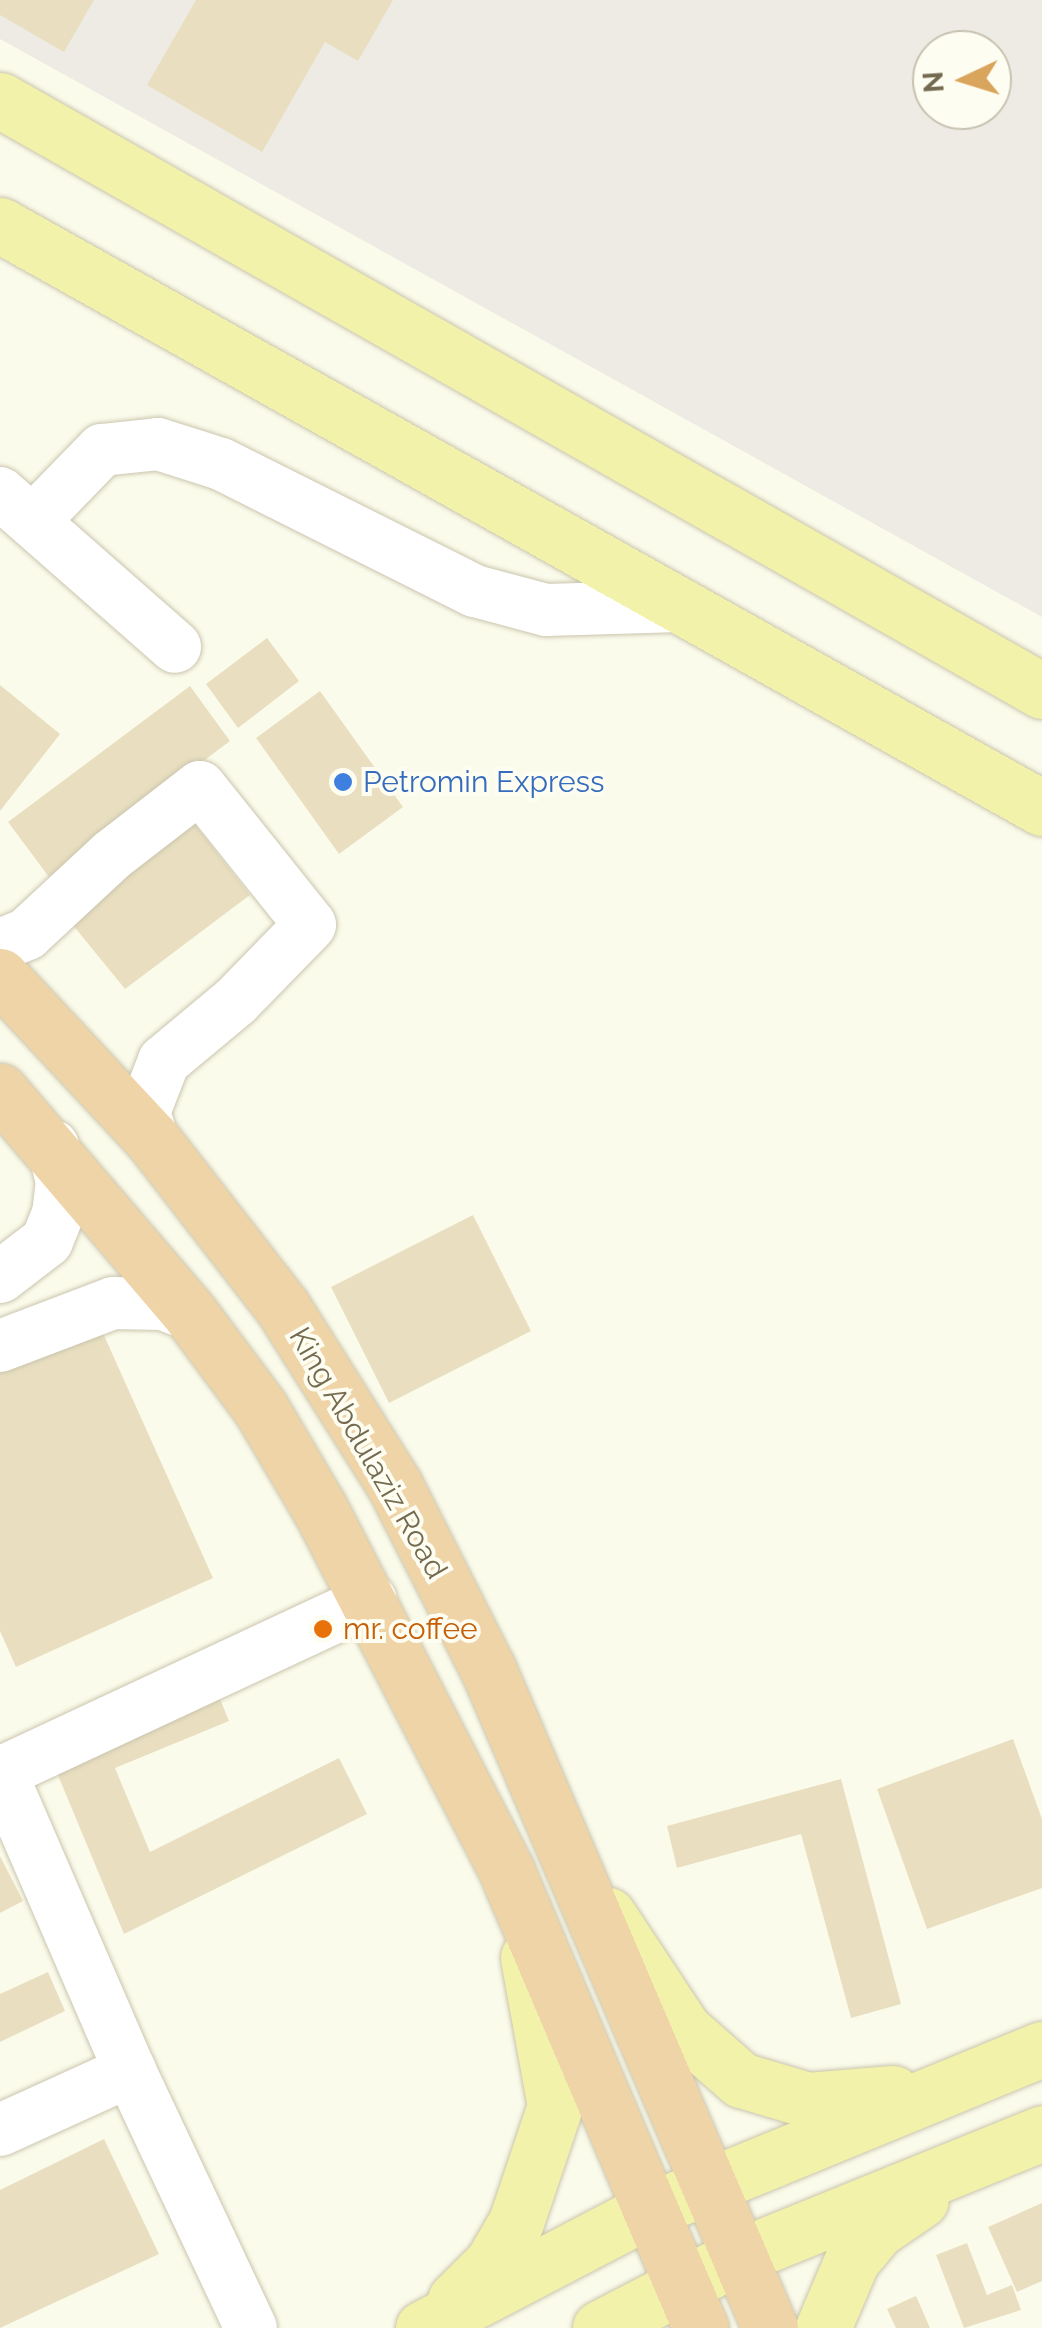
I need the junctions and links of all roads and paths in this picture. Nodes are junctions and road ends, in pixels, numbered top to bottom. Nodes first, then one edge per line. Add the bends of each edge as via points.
1 (0, 100) edge
2 (0, 226) edge
3 (17, 506) edge
4 (681, 606) junction
5 (175, 647) dead end
6 (1042, 691) edge
7 (1042, 808) edge
8 (0, 945) edge
9 (0, 976) edge
10 (0, 1091) edge
11 (152, 1139) junction
12 (53, 1146) junction
13 (0, 1277) edge
14 (191, 1315) junction
15 (5, 1331) edge
16 (370, 1600) junction
17 (0, 1773) edge
18 (563, 1847) junction
19 (507, 1872) junction
20 (1042, 2049) edge
21 (130, 2071) junction
22 (960, 2082) junction
23 (0, 2130) edge
24 (1042, 2132) edge
25 (988, 2154) junction
26 (706, 2188) junction
27 (648, 2211) junction
28 (737, 2257) junction
29 (691, 2305) edge
30 (426, 2326) edge
31 (252, 2328) edge
32 (600, 2328) edge
33 (770, 2328) edge
34 (823, 2328) edge

1 - 6 main road
2 - 4 main road
3 - 4 street via 102,450 158,444 221,464 475,591 546,610
3 - 5 street
4 - 7 main road
8 - 11 street via 28,934 112,855 200,788 310,925 236,1001 164,1061 146,1100
9 - 11 highway, King Abdulaziz Road
10 - 12 highway
11 - 18 highway, King Abdulaziz Road via 283,1308 395,1486 488,1669
12 - 13 street via 62,1182 53,1228 24,1264
12 - 14 highway
14 - 15 street via 163,1304 112,1303
14 - 16 highway via 260,1410
16 - 17 street
16 - 19 highway
17 - 21 street
18 - 22 main road via 684,2030 741,2080 808,2100
18 - 26 highway, King Abdulaziz Road
19 - 27 highway
19 - 30 main road via 542,2013 555,2106 516,2222 492,2263
20 - 22 main road
21 - 23 street
21 - 31 street
22 - 26 main road
24 - 25 main road
25 - 28 main road
25 - 34 main road via 877,2230 852,2260
26 - 27 main road
26 - 28 highway, King Abdulaziz Road
27 - 29 highway
27 - 30 main road
28 - 29 main road
28 - 33 highway, King Abdulaziz Road
29 - 32 main road

